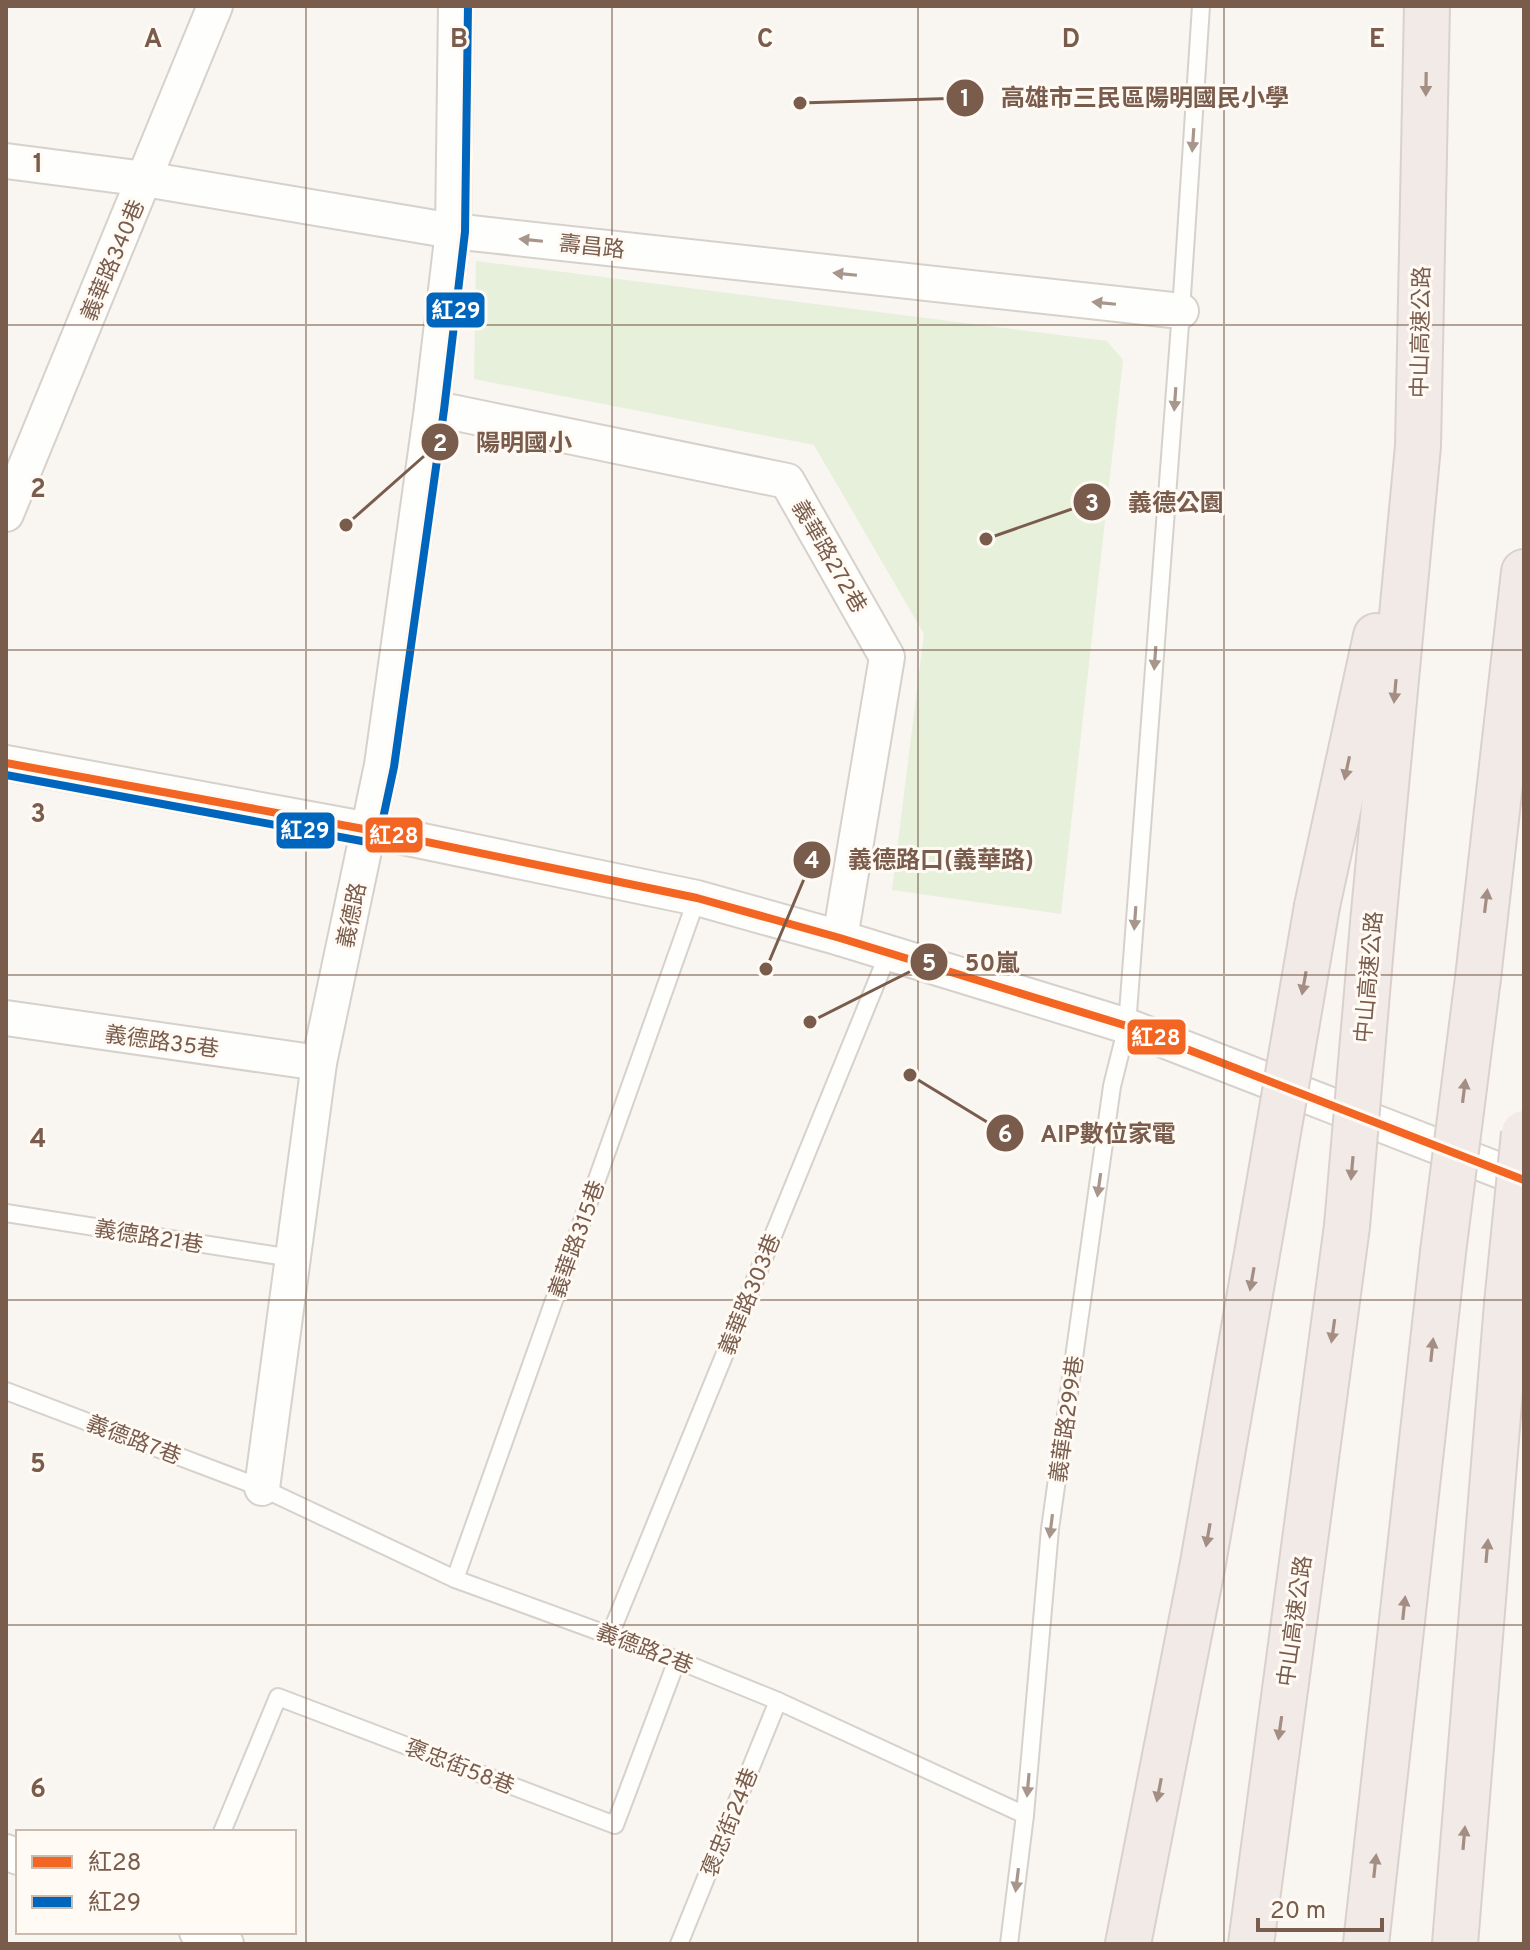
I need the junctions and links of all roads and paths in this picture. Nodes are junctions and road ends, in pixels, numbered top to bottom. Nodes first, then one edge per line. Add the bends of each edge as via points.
1 (215, 6) edge
2 (456, 6) edge
3 (1201, 6) edge
4 (1427, 6) edge
5 (6, 161) edge
6 (145, 179) junction
7 (453, 231) junction
8 (1181, 311) junction
9 (432, 408) junction
10 (1418, 446) junction
11 (6, 514) edge
12 (1524, 572) edge
13 (6, 763) edge
14 (369, 830) junction
15 (697, 898) junction
16 (840, 938) junction
17 (888, 954) junction
18 (6, 1018) edge
19 (1127, 1026) junction
20 (319, 1063) junction
21 (1524, 1133) edge
22 (1524, 1180) edge
23 (6, 1213) edge
24 (292, 1258) junction
25 (6, 1391) edge
26 (262, 1488) junction
27 (455, 1579) junction
28 (610, 1635) junction
29 (677, 1660) junction
30 (778, 1701) junction
31 (1025, 1815) junction
32 (223, 1830) edge
33 (202, 1934) edge
34 (226, 1944) edge
35 (679, 1944) edge
36 (1009, 1944) edge
37 (1128, 1944) edge
38 (1251, 1944) edge
39 (1366, 1944) edge
40 (1455, 1944) edge

1 - 6 street, 義華路340巷
2 - 7 street, 義德路
3 -> 8 lane, 義華路299巷
4 -> 10 highway, 中山高速公路
5 - 6 street, 壽昌路
6 - 7 street, 壽昌路
6 - 11 street, 義華路340巷
8 -> 7 street, 壽昌路
7 - 9 street, 義德路
8 -> 19 lane, 義華路299巷
9 - 14 street, 義德路
9 - 16 street, 義華路272巷 via 787,481 887,657
10 -> 37 highway, bridge via 1317,906 1203,1563
10 -> 38 highway, 中山高速公路, bridge via 1347,1226
39 -> 12 highway, bridge
13 - 14 street
14 - 15 street
14 - 20 street, 義德路
15 - 16 street
15 - 27 lane, 義華路315巷
16 - 17 street
17 - 19 street
17 - 28 lane, 義華路303巷
18 - 20 street, 義德路35巷
19 - 22 street
19 -> 31 lane, 義華路299巷 via 1112,1086 1050,1529
20 - 24 street, 義德路
40 -> 21 highway, bridge
23 - 24 lane, 義德路21巷
24 - 26 street, 義德路
25 - 26 lane, 義德路7巷
26 - 27 lane, 義德路2巷
27 - 28 lane, 義德路2巷
28 - 29 lane, 義德路2巷
29 - 30 lane, 義德路2巷
29 - 32 lane, 褒忠街58巷 via 615,1825 278,1697
30 - 31 lane, 義德路2巷
30 - 35 lane, 褒忠街24巷
31 -> 36 lane, 義華路299巷
33 - 34 street

